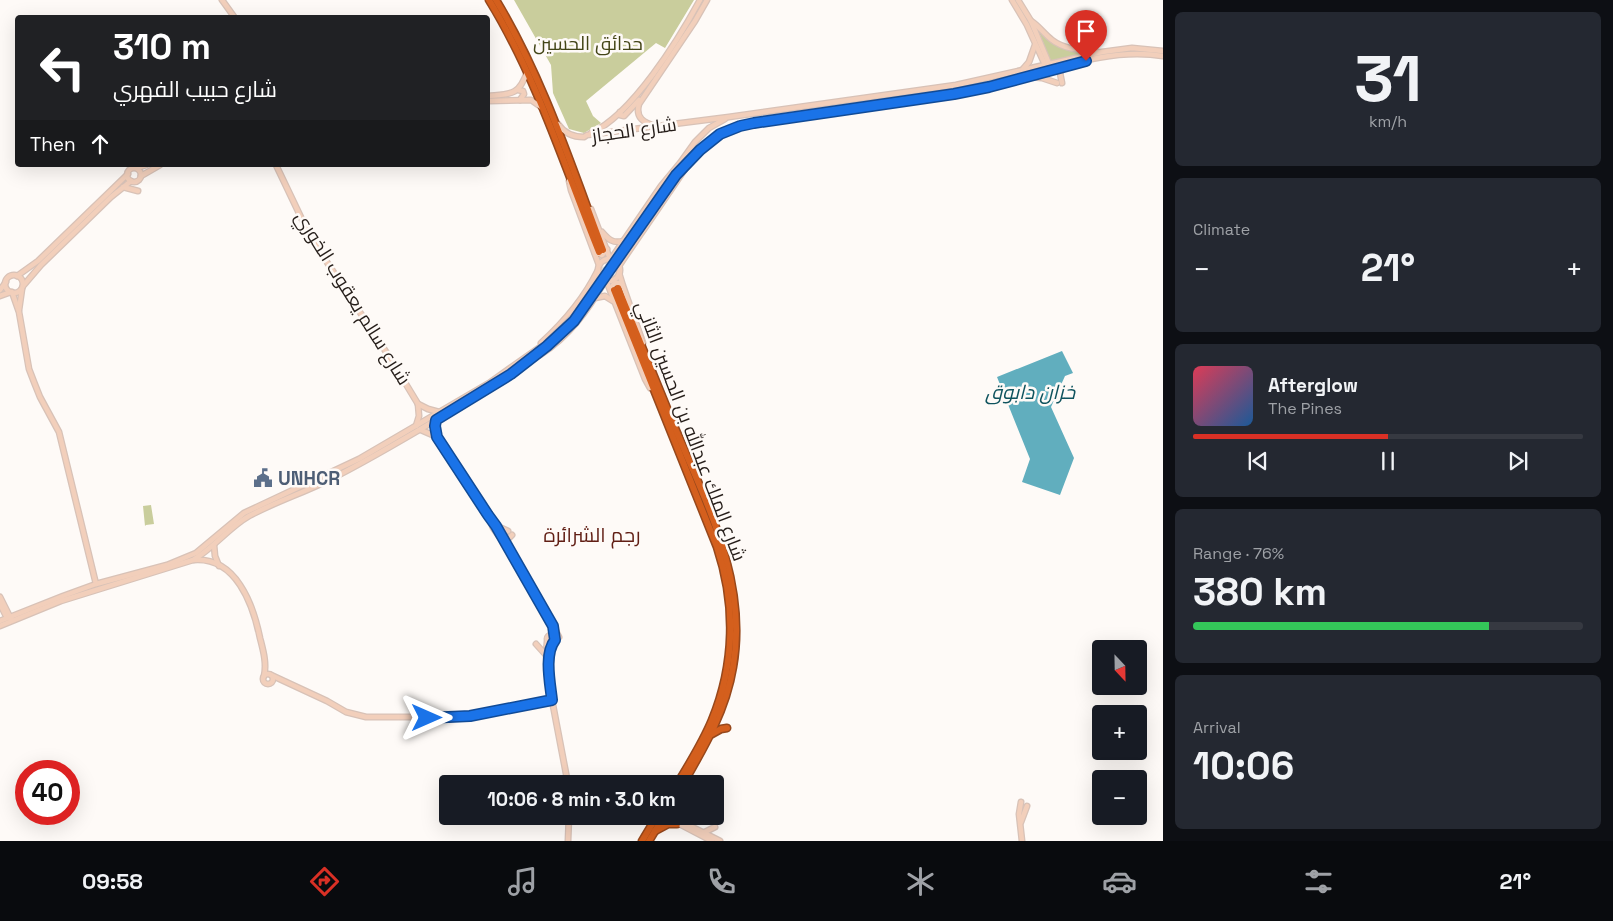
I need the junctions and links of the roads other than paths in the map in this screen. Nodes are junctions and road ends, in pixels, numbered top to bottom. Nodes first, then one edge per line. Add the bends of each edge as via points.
1 (222, 0) edge
2 (489, 0) edge
3 (496, 0) edge
4 (700, 0) edge
5 (706, 0) edge
6 (1012, 0) edge
7 (1018, 0) edge
8 (233, 15) edge
9 (1031, 21) junction
10 (1035, 44) junction
11 (1163, 51) edge
12 (1102, 52) junction
13 (1163, 56) edge
14 (1064, 66) junction
15 (1048, 67) junction
16 (654, 71) junction
17 (1019, 71) junction
18 (527, 72) junction
19 (660, 75) junction
20 (1022, 78) junction
21 (518, 90) junction
22 (490, 96) edge
23 (642, 99) junction
24 (520, 100) junction
25 (490, 101) edge
26 (544, 110) junction
27 (620, 112) junction
28 (552, 113) junction
29 (728, 117) junction
30 (657, 127) junction
31 (587, 135) junction
32 (693, 158) junction
33 (680, 163) junction
34 (140, 167) edge
35 (157, 167) edge
36 (277, 167) edge
37 (137, 168) junction
38 (570, 171) junction
39 (128, 174) junction
40 (141, 176) junction
41 (131, 181) junction
42 (123, 187) junction
43 (665, 189) junction
44 (138, 191) dead end
45 (599, 229) junction
46 (624, 240) junction
47 (617, 250) junction
48 (601, 251) junction
49 (628, 253) junction
50 (611, 259) junction
51 (619, 266) junction
52 (599, 268) junction
53 (620, 273) junction
54 (17, 276) junction
55 (606, 280) junction
56 (6, 282) junction
57 (22, 288) junction
58 (616, 289) junction
59 (0, 290) edge
60 (588, 290) junction
61 (11, 292) junction
62 (0, 296) edge
63 (596, 297) junction
64 (616, 306) junction
65 (19, 312) junction
66 (520, 365) junction
67 (658, 398) junction
68 (418, 404) junction
69 (439, 412) junction
70 (436, 420) junction
71 (416, 426) junction
72 (421, 430) junction
73 (437, 437) junction
74 (340, 472) junction
75 (332, 476) junction
76 (490, 519) junction
77 (496, 526) junction
78 (508, 531) dead end
79 (512, 535) dead end
80 (214, 545) junction
81 (506, 545) junction
82 (193, 560) junction
83 (219, 566) junction
84 (133, 577) junction
85 (96, 584) junction
86 (0, 597) edge
87 (3, 607) edge
88 (20, 612) junction
89 (0, 619) edge
90 (9, 619) junction
91 (552, 624) junction
92 (0, 626) edge
93 (560, 637) dead end
94 (550, 640) junction
95 (536, 644) dead end
96 (546, 654) junction
97 (265, 660) junction
98 (271, 675) junction
99 (264, 676) junction
100 (283, 680) junction
101 (271, 682) junction
102 (550, 700) junction
103 (727, 728) dead end
104 (711, 734) junction
105 (566, 775) edge
106 (682, 775) edge
107 (688, 775) edge
108 (1021, 802) dead end
109 (1026, 806) dead end
110 (1021, 823) junction
111 (569, 825) edge
112 (652, 825) edge
113 (658, 825) edge
114 (666, 825) edge
115 (679, 825) edge
116 (688, 825) edge
117 (714, 827) dead end
118 (654, 832) junction
119 (703, 833) junction
120 (568, 841) edge
121 (642, 841) edge
122 (649, 841) edge
123 (712, 841) edge
124 (720, 841) edge
125 (1022, 841) edge

1 - 8 street
2 - 18 highway
3 - 28 highway via 526,54
4 - 16 street
5 - 19 street
6 - 10 street
7 - 9 street
9 - 12 street via 1059,44
9 - 15 street
10 - 15 street
10 - 17 street via 1030,62
11 - 12 street, شارع الحجاز via 1132,48
12 - 15 street, شارع الحجاز
13 - 14 street, شارع الحجاز via 1128,54
14 - 15 street, شارع الحجاز
14 - 20 street via 1060,72 1060,83 1035,77
15 - 17 street, شارع الحجاز
15 - 20 street, شارع الحجاز
16 - 19 street
16 - 27 street
17 - 29 street, شارع الحجاز via 949,86
18 - 21 street
18 - 26 highway
19 - 23 street
20 - 32 street, شارع الحجاز via 954,94 740,126 713,138
21 - 22 street
21 - 24 street via 524,94
23 - 27 street via 624,116
23 - 30 street via 637,109 639,117
24 - 25 street
24 - 26 street via 534,101
26 - 38 highway
27 - 31 street via 605,126
28 - 31 street, شارع الحجاز via 565,133 579,137
28 - 38 highway
29 - 30 street, شارع الحجاز
29 - 33 street, شارع الحجاز via 699,137
30 - 31 street, شارع الحجاز
32 - 43 street
32 - 49 street, شارع الحجاز
33 - 43 street
33 - 46 street, شارع الحجاز
34 - 37 street
35 - 40 street
36 - 68 street, شارع سالم يعقوب الخوري via 320,253
37 - 39 street via 132,168
37 - 40 street
38 - 45 street
38 - 48 highway
39 - 41 street
39 - 54 street via 38,261
40 - 41 street
41 - 42 street
42 - 44 street
42 - 57 street via 41,265
43 - 66 street, bridge via 574,315 547,344
45 - 46 street via 611,241
45 - 48 street
46 - 47 street, شارع الحجاز
47 - 49 street via 618,255 626,256
47 - 50 street, شارع الحجاز
48 - 50 street
48 - 52 street
49 - 51 street, شارع الحجاز
50 - 51 street
50 - 52 street via 604,260
51 - 53 street
52 - 55 street via 600,276
52 - 60 street
53 - 55 street via 615,279
53 - 58 street
54 - 56 street via 10,276
54 - 57 street via 22,279
55 - 58 street
55 - 63 street
56 - 59 street
56 - 61 street
57 - 61 street
57 - 65 street
58 - 64 street
58 - 67 highway, شارع الملك عبدالله بن الحسين الثاني
58 - 104 highway, شارع الملك عبدالله بن الحسين الثاني via 728,565 736,622 733,666 724,704
60 - 63 street via 596,287
60 - 66 street via 555,331
61 - 62 street
61 - 65 street
63 - 64 street via 606,296
63 - 66 street via 557,342
64 - 67 street via 645,379
65 - 85 street via 34,382 59,432
66 - 69 street
66 - 70 street via 500,382
67 - 106 highway, شارع الملك عبدالله بن الحسين الثاني via 717,547 727,586 730,621 728,660 719,700
68 - 69 street, شارع سالم يعقوب الخوري
68 - 71 street, شارع سالم يعقوب الخوري
69 - 71 street
70 - 72 street
70 - 73 street
71 - 74 street
72 - 73 street
72 - 74 street
73 - 76 street
74 - 75 street
75 - 80 street via 248,517
75 - 84 street via 244,513 196,553
76 - 77 street
76 - 81 street
77 - 78 street
77 - 81 street
79 - 81 street
80 - 82 street
80 - 83 street
81 - 91 street
82 - 83 street
82 - 84 street
83 - 97 street via 237,580 250,601
84 - 85 street
84 - 90 street
85 - 88 street
86 - 87 street
87 - 88 street
87 - 89 street
87 - 90 street
88 - 90 street
89 - 90 street
90 - 92 street
91 - 93 street
91 - 94 street
94 - 96 street
94 - 102 street
95 - 96 street
96 - 102 street
97 - 98 street
97 - 99 street
98 - 99 street
98 - 100 street
98 - 101 street
99 - 101 street via 265,683
100 - 101 street
100 - 102 street via 346,712 366,717 462,717
102 - 105 street
103 - 104 highway
104 - 107 highway, شارع الملك عبدالله بن الحسين الثاني
108 - 110 street
109 - 110 street
110 - 125 street
111 - 120 street
112 - 121 highway
113 - 118 highway
114 - 118 highway
115 - 123 street
116 - 119 street
117 - 119 street
118 - 122 highway
119 - 124 street

